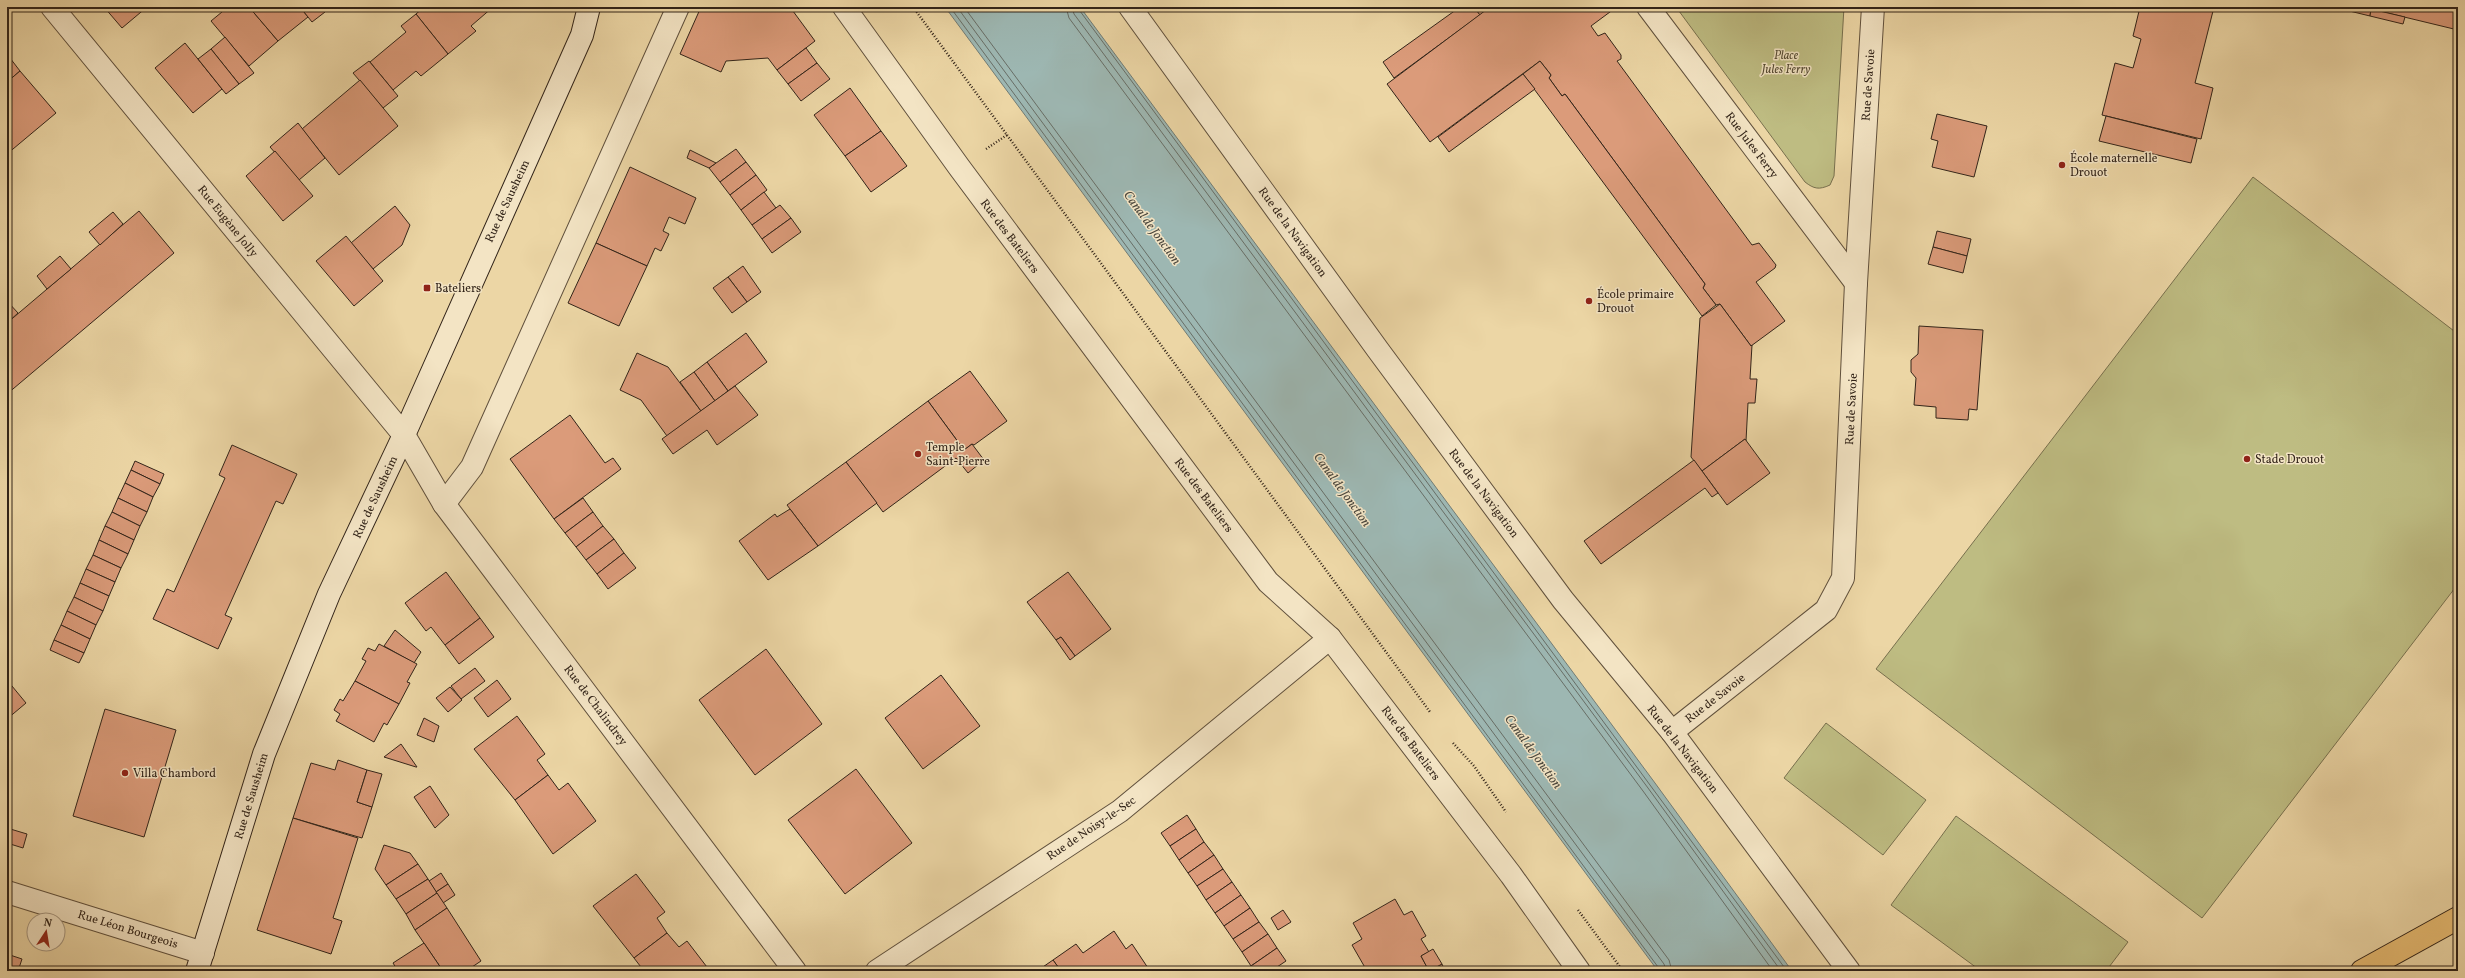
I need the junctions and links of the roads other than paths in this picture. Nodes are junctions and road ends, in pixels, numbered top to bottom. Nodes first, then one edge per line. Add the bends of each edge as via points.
1 (52, 7) edge
2 (589, 7) edge
3 (604, 7) edge
4 (678, 7) edge
5 (844, 7) edge
6 (1130, 7) edge
7 (1648, 7) edge
8 (1873, 7) edge
9 (582, 35) junction
10 (1856, 283) junction
11 (404, 434) junction
12 (444, 504) junction
13 (1330, 638) junction
14 (1672, 732) junction
15 (7, 892) edge
16 (2458, 918) edge
17 (200, 962) edge
18 (795, 971) edge
19 (877, 971) edge
20 (1579, 971) edge
21 (1849, 971) edge
22 (2362, 971) edge

1 - 11 street, Rue Eugène Jolly
2 - 9 street, Rue de Sausheim
3 - 9 street, Rue de Sausheim
4 - 12 street via 472,467
5 - 13 street, Rue des Bateliers via 959,167 1268,582
6 - 14 street, Rue de la Navigation via 1563,600
7 - 10 street, Rue Jules Ferry
8 - 10 street, Rue de Savoie
9 - 11 street, Rue de Sausheim
10 - 14 street, Rue de Savoie via 1843,578 1826,610
11 - 12 street, Rue de Chalindrey
11 - 17 street, Rue de Sausheim via 330,594 264,754
12 - 18 street, Rue de Chalindrey
13 - 19 street, Rue de Noisy-le-Sec via 1120,811
13 - 20 street, Rue des Bateliers via 1511,875
14 - 21 street, Rue de la Navigation
15 - 17 street, Rue Léon Bourgeois
16 - 22 main road

